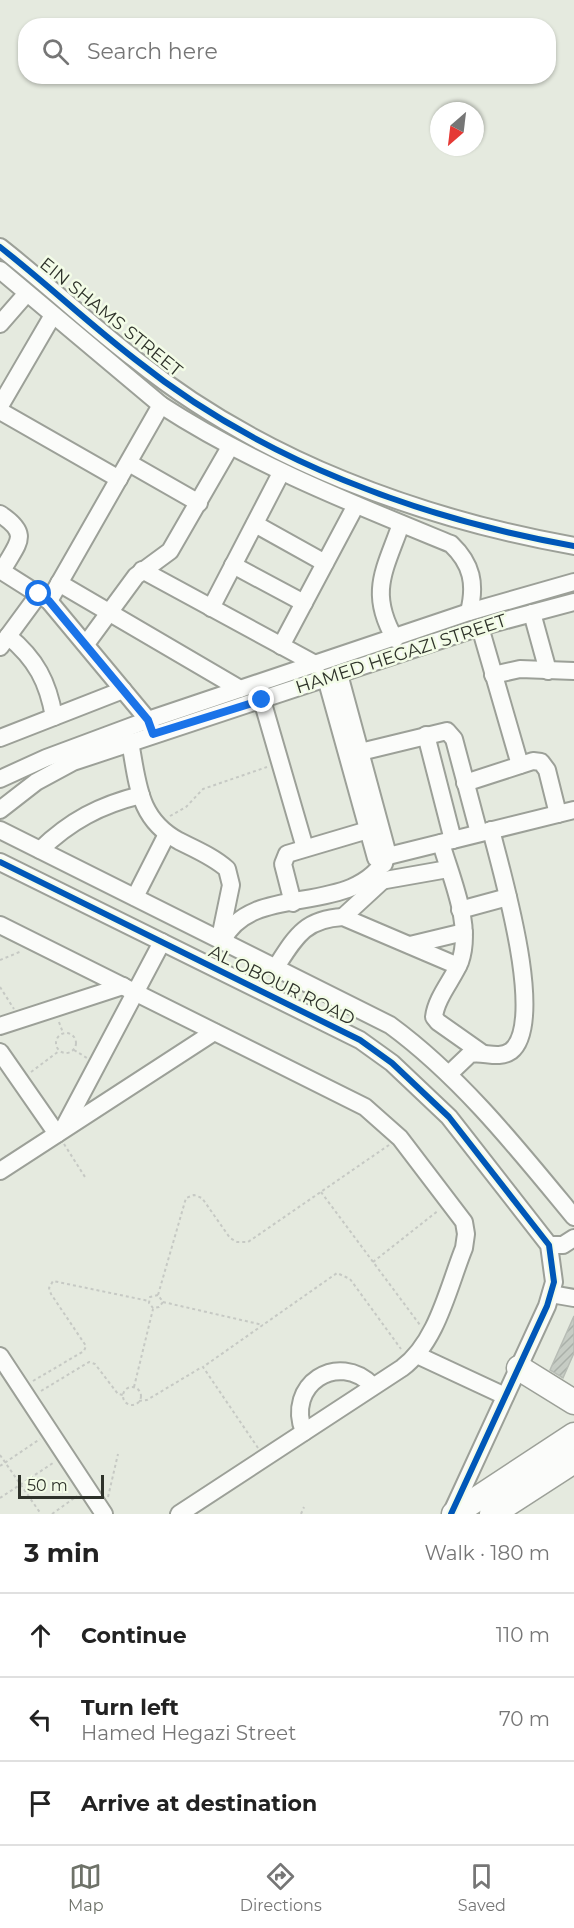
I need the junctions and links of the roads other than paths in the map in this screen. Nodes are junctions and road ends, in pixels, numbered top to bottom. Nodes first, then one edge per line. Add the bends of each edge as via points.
1 (0, 247) edge
2 (0, 270) edge
3 (27, 293) junction
4 (53, 315) junction
5 (0, 324) edge
6 (161, 405) junction
7 (0, 408) edge
8 (230, 447) junction
9 (129, 463) junction
10 (281, 473) junction
11 (119, 479) junction
12 (199, 503) junction
13 (356, 505) junction
14 (0, 514) edge
15 (255, 524) junction
16 (401, 524) junction
17 (574, 546) edge
18 (325, 563) junction
19 (233, 565) junction
20 (142, 570) junction
21 (1, 571) edge
22 (574, 582) edge
23 (60, 583) junction
24 (44, 597) junction
25 (574, 602) edge
26 (304, 603) junction
27 (212, 608) junction
28 (109, 612) junction
29 (469, 612) junction
30 (532, 613) junction
31 (480, 627) junction
32 (395, 639) junction
33 (4, 641) edge
34 (86, 644) junction
35 (281, 646) junction
36 (548, 671) junction
37 (574, 671) edge
38 (327, 672) junction
39 (493, 675) junction
40 (240, 689) junction
41 (123, 690) junction
42 (262, 700) junction
43 (54, 717) junction
44 (151, 727) junction
45 (426, 735) junction
46 (0, 738) edge
47 (130, 742) junction
48 (354, 753) junction
49 (520, 765) junction
50 (0, 779) edge
51 (465, 783) junction
52 (141, 795) junction
53 (0, 810) edge
54 (566, 812) edge
55 (160, 829) junction
56 (0, 830) edge
57 (368, 830) junction
58 (485, 832) junction
59 (447, 841) junction
60 (305, 848) junction
61 (40, 850) junction
62 (383, 859) junction
63 (0, 862) edge
64 (450, 874) junction
65 (381, 882) junction
66 (362, 884) junction
67 (135, 897) junction
68 (508, 897) junction
69 (293, 903) junction
70 (460, 910) junction
71 (343, 917) junction
72 (0, 925) edge
73 (464, 932) junction
74 (222, 940) junction
75 (162, 942) junction
76 (410, 945) junction
77 (458, 966) junction
78 (276, 967) junction
79 (129, 989) junction
80 (0, 1026) edge
81 (214, 1032) junction
82 (0, 1052) edge
83 (482, 1053) junction
84 (448, 1074) junction
85 (60, 1132) junction
86 (0, 1171) edge
87 (574, 1218) edge
88 (574, 1238) edge
89 (549, 1245) junction
90 (551, 1294) junction
91 (574, 1298) edge
92 (0, 1356) edge
93 (414, 1358) junction
94 (519, 1368) junction
95 (5, 1377) edge
96 (373, 1386) junction
97 (505, 1396) junction
98 (574, 1402) edge
99 (304, 1432) junction
100 (574, 1435) edge
101 (574, 1461) edge
102 (104, 1514) edge
103 (179, 1514) edge
104 (453, 1514) edge
105 (492, 1514) edge

1 - 17 street, EIN SHAMS STREET via 136,361 256,438 320,470 453,520
2 - 3 street, EIN SHAMS STREET
3 - 4 street, EIN SHAMS STREET
3 - 5 street
4 - 6 street, EIN SHAMS STREET
4 - 7 street
6 - 8 street, EIN SHAMS STREET
6 - 9 street
7 - 11 street
8 - 10 street, EIN SHAMS STREET
8 - 12 street
9 - 11 street
9 - 12 street
10 - 13 street, EIN SHAMS STREET
10 - 15 street
11 - 23 street
12 - 20 street via 170,551
13 - 16 street, EIN SHAMS STREET
13 - 18 street
14 - 21 street via 16,524 20,536
15 - 18 street
15 - 19 street
16 - 29 street, EIN SHAMS STREET via 451,544 462,555 473,582
16 - 32 street via 380,593 384,619
18 - 26 street
19 - 26 street
19 - 27 street
20 - 27 street
20 - 28 street
21 - 24 street
22 - 29 street, HAMED HEGAZI STREET
23 - 24 street
23 - 28 street
24 - 33 street
24 - 34 street
25 - 30 street, HAMED HEGAZI STREET
26 - 35 street
27 - 35 street
28 - 34 street
28 - 40 street
29 - 32 street, HAMED HEGAZI STREET
30 - 31 street, HAMED HEGAZI STREET
30 - 36 street
31 - 38 street, HAMED HEGAZI STREET
31 - 39 street
32 - 38 street, HAMED HEGAZI STREET
33 - 43 street via 27,652 41,671
34 - 41 street
35 - 38 street
36 - 37 street
36 - 39 street via 520,669
38 - 40 street, HAMED HEGAZI STREET
38 - 42 street, HAMED HEGAZI STREET
38 - 48 street
39 - 49 street
40 - 44 street, HAMED HEGAZI STREET
41 - 43 street
41 - 44 street
42 - 44 street, HAMED HEGAZI STREET
42 - 60 street
43 - 46 street
44 - 47 street, HAMED HEGAZI STREET
44 - 50 street, HAMED HEGAZI STREET via 46,758
45 - 48 street
45 - 51 street via 441,731 451,734
45 - 59 street
47 - 52 street
47 - 53 street, HAMED HEGAZI STREET via 54,771
48 - 57 street
48 - 62 street
49 - 51 street
49 - 54 street via 537,761 546,767
51 - 58 street
52 - 55 street via 146,811
52 - 61 street via 86,813
54 - 58 street
55 - 67 street
55 - 74 street via 227,869 231,885
56 - 61 street, AL OBOUR ROAD
57 - 60 street
57 - 62 street
58 - 59 street
58 - 68 street
59 - 62 street
59 - 64 street
60 - 69 street via 289,852 283,860
61 - 67 street, AL OBOUR ROAD
62 - 66 street
63 - 75 street, AL OBOUR ROAD
64 - 65 street
64 - 70 street
65 - 66 street
65 - 71 street
66 - 69 street
67 - 74 street, AL OBOUR ROAD
68 - 70 street
68 - 83 street via 523,976 520,1036 503,1055
69 - 74 street via 248,913
70 - 73 street
71 - 76 street
71 - 78 street via 310,924
72 - 79 street
73 - 76 street
73 - 77 street
74 - 78 street, AL OBOUR ROAD
75 - 79 street
75 - 89 street, AL OBOUR ROAD via 360,1040 392,1063 449,1117
76 - 77 street
77 - 83 street via 434,1017
78 - 84 street, AL OBOUR ROAD via 390,1025
79 - 80 street
79 - 81 street
79 - 85 street
81 - 85 street
81 - 93 street via 352,1100 376,1116 400,1138 464,1222 465,1241 429,1337
82 - 85 street
83 - 84 street via 465,1057
84 - 87 street, AL OBOUR ROAD via 502,1131
85 - 86 street
88 - 89 street via 563,1245
89 - 90 street, AL OBOUR ROAD via 554,1269
90 - 91 street
90 - 94 street, AL OBOUR ROAD
92 - 95 street
93 - 96 street
93 - 97 street
94 - 97 street, AL OBOUR ROAD
94 - 98 highway
95 - 102 street via 25,1394
96 - 99 street
96 - 99 street via 361,1376 345,1371 314,1380 301,1400 299,1416
97 - 104 street, AL OBOUR ROAD
99 - 103 street
100 - 104 highway
101 - 105 highway

